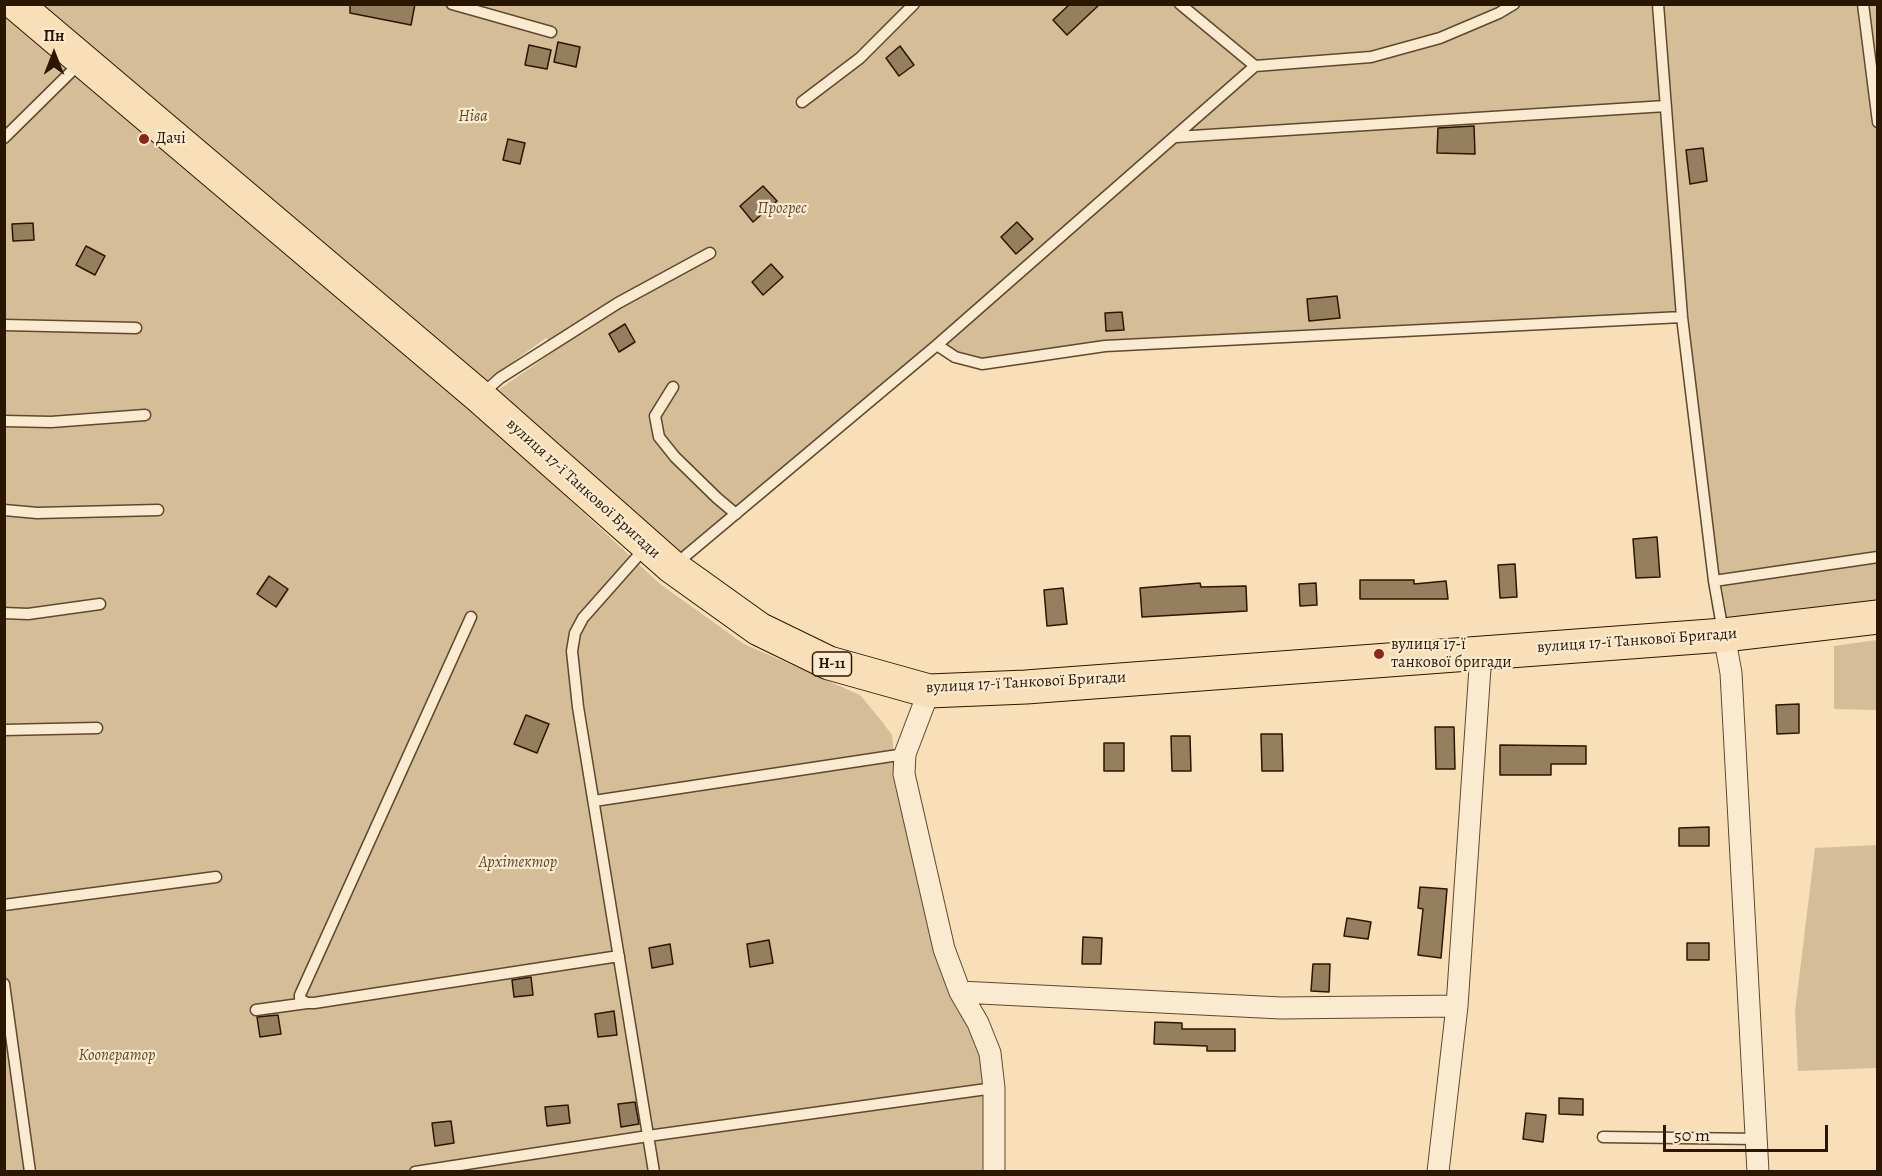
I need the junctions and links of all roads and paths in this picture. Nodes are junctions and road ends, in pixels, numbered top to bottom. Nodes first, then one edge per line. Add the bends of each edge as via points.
1 (16, 4) edge
2 (452, 4) edge
3 (914, 4) edge
4 (1180, 4) edge
5 (1514, 4) edge
6 (1658, 4) edge
7 (1863, 4) edge
8 (551, 32) dead end
9 (82, 61) junction
10 (1255, 66) junction
11 (802, 102) dead end
12 (1666, 106) junction
13 (1878, 122) edge
14 (1176, 137) junction
15 (4, 138) edge
16 (710, 253) dead end
17 (1682, 317) junction
18 (4, 325) edge
19 (136, 328) dead end
20 (937, 345) junction
21 (673, 387) dead end
22 (479, 396) junction
23 (145, 415) dead end
24 (4, 421) edge
25 (4, 510) edge
26 (158, 510) dead end
27 (736, 514) junction
28 (659, 556) junction
29 (1878, 557) edge
30 (1714, 581) junction
31 (100, 604) dead end
32 (4, 613) edge
33 (1878, 616) edge
34 (471, 617) dead end
35 (1724, 635) junction
36 (1481, 653) junction
37 (928, 691) junction
38 (97, 728) dead end
39 (4, 730) edge
40 (905, 754) junction
41 (594, 801) junction
42 (216, 876) dead end
43 (4, 906) edge
44 (619, 956) junction
45 (4, 984) edge
46 (960, 992) junction
47 (307, 1003) junction
48 (1457, 1006) junction
49 (256, 1010) dead end
50 (994, 1088) junction
51 (648, 1136) junction
52 (1603, 1137) dead end
53 (1757, 1139) junction
54 (30, 1172) edge
55 (415, 1172) edge
56 (654, 1172) edge
57 (994, 1172) edge
58 (1438, 1172) edge
59 (1758, 1172) edge

1 - 9 main road, вулиця 17-ї Танкової Бригади / Н-11
2 - 8 lane
3 - 11 lane via 860,58
4 - 10 lane
5 - 10 lane via 1440,38 1371,57
6 - 12 lane
7 - 13 lane
9 - 15 lane
9 - 22 main road, вулиця 17-ї Танкової Бригади / Н-11
10 - 14 lane
12 - 14 lane
12 - 17 lane
14 - 20 lane
16 - 22 lane via 618,303 500,378
17 - 20 lane via 1105,346 982,364 955,357
17 - 30 lane
18 - 19 lane
20 - 27 lane
21 - 27 lane via 655,416 659,436 675,458
22 - 28 main road, вулиця 17-ї Танкової Бригади / Н-11
23 - 24 lane
25 - 26 lane
27 - 28 lane via 683,559
28 - 37 main road, вулиця 17-ї Танкової Бригади / Н-11 via 759,629 829,663
28 - 41 lane via 582,618 575,633 573,663
29 - 30 lane
30 - 35 lane
31 - 32 lane via 28,614
33 - 35 main road, вулиця 17-ї Танкової Бригади / Н-11
34 - 47 lane via 300,995
35 - 36 main road, вулиця 17-ї Танкової Бригади / Н-11
35 - 53 street via 1731,673
36 - 37 main road, вулиця 17-ї Танкової Бригади / Н-11
36 - 48 street
37 - 40 street
38 - 39 lane
40 - 41 lane
40 - 46 street via 904,774 944,950
41 - 44 lane
42 - 43 lane
44 - 47 lane
44 - 51 lane
45 - 54 lane
46 - 48 street via 1281,1008
46 - 50 street via 990,1053
47 - 49 lane
48 - 58 street
50 - 51 lane
50 - 57 street
51 - 55 lane
51 - 56 lane
52 - 53 lane
53 - 59 street

